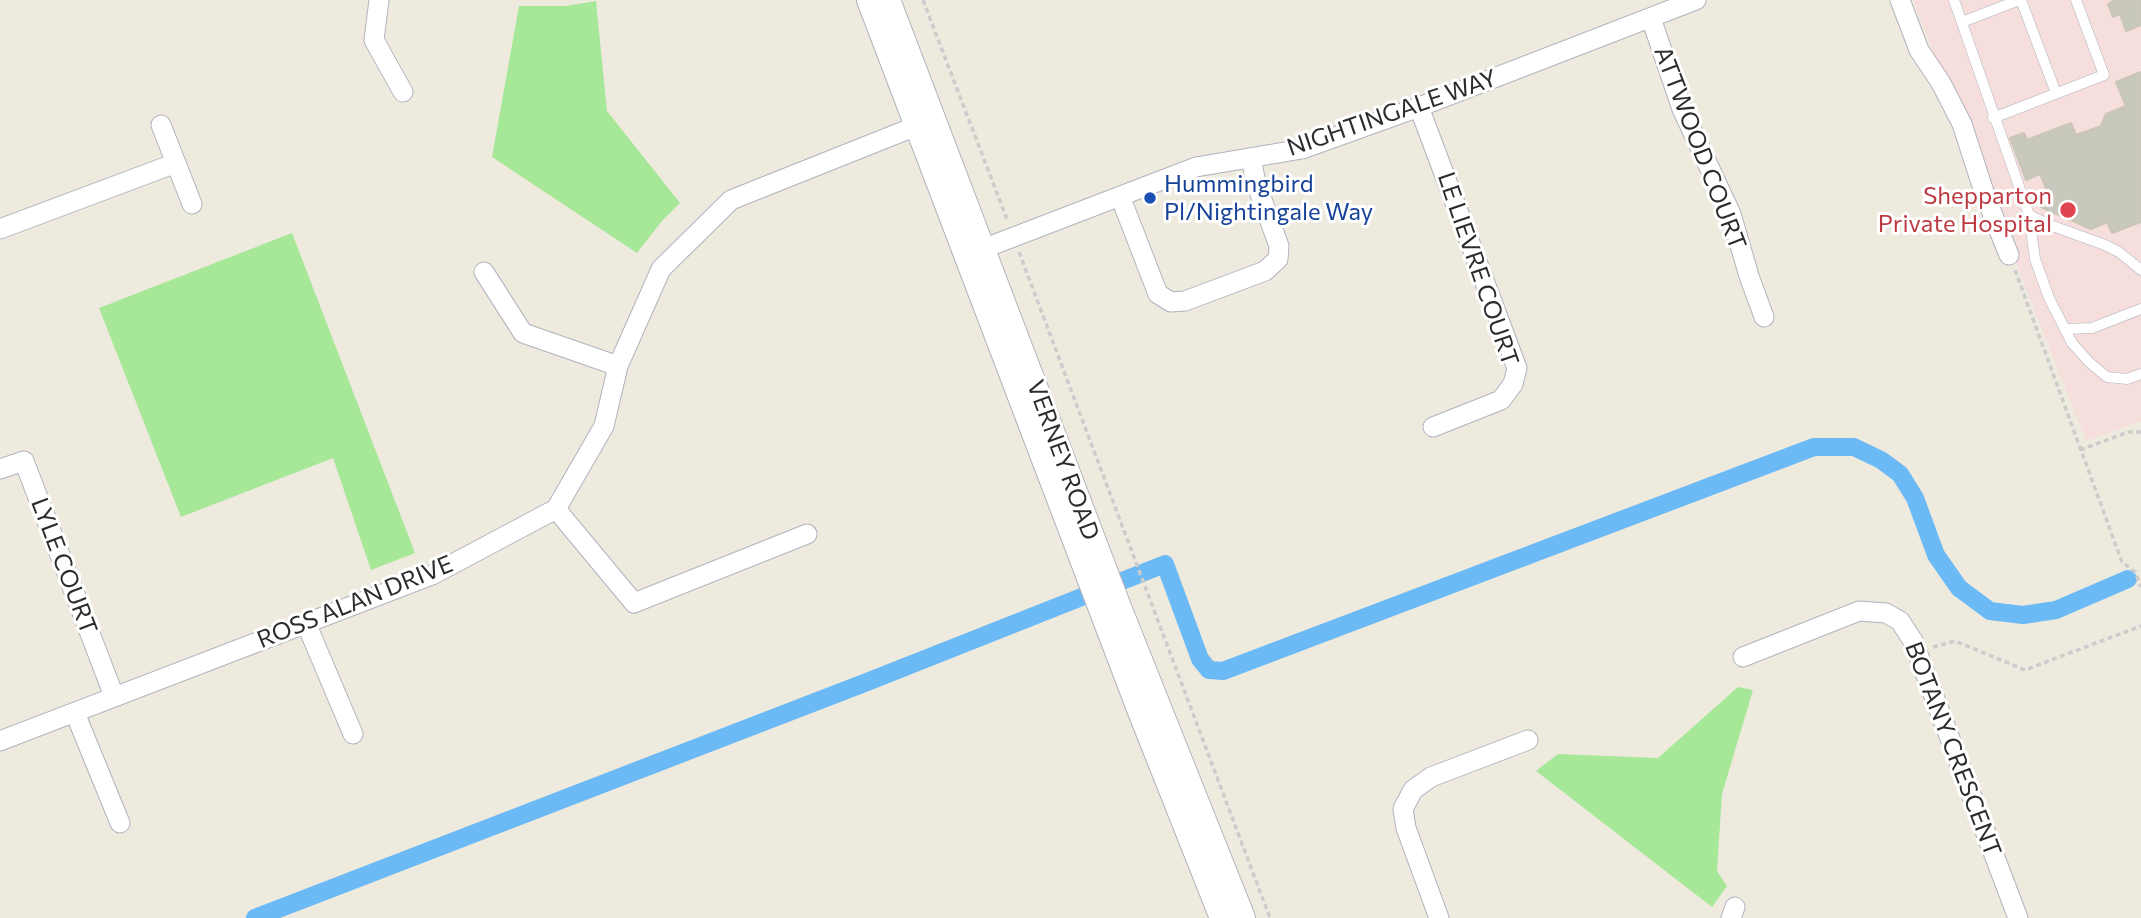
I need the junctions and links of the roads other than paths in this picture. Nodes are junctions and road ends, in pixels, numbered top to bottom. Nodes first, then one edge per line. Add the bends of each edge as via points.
1 (379, 0) edge
2 (869, 0) edge
3 (888, 0) edge
4 (1696, 0) edge
5 (1900, 0) edge
6 (1954, 0) edge
7 (2020, 0) edge
8 (2076, 0) edge
9 (1651, 18) junction
10 (1962, 22) junction
11 (403, 92) dead end
12 (2056, 93) junction
13 (1419, 107) junction
14 (1993, 118) junction
15 (925, 122) junction
16 (161, 125) dead end
17 (1251, 158) junction
18 (176, 163) junction
19 (1120, 196) junction
20 (192, 204) dead end
21 (2029, 215) junction
22 (0, 229) edge
23 (975, 252) junction
24 (2010, 255) road end
25 (2141, 270) edge
26 (484, 272) dead end
27 (2141, 309) edge
28 (1764, 317) dead end
29 (2065, 329) junction
30 (618, 366) junction
31 (2141, 374) edge
32 (1433, 427) dead end
33 (0, 469) edge
34 (556, 509) junction
35 (807, 534) dead end
36 (1111, 611) junction
37 (306, 623) junction
38 (1744, 657) dead end
39 (114, 696) junction
40 (75, 713) junction
41 (353, 734) dead end
42 (1528, 740) dead end
43 (0, 741) edge
44 (120, 823) dead end
45 (1222, 918) edge
46 (1242, 918) edge
47 (1439, 918) edge
48 (2018, 918) edge

1 - 11 street via 373,40
2 - 15 street, VERNEY ROAD
3 - 15 street, VERNEY ROAD
4 - 9 street, NIGHTINGALE WAY
5 - 24 street via 1919,50 1962,124
6 - 10 lane
7 - 10 lane
7 - 12 lane
8 - 12 lane via 2104,75
9 - 13 street, NIGHTINGALE WAY
9 - 28 street, ATTWOOD COURT via 1682,109 1731,214
10 - 14 lane
12 - 14 lane
13 - 17 street, NIGHTINGALE WAY via 1303,149
13 - 32 street, LE LIEVRE COURT via 1517,368 1513,384 1501,400
14 - 21 lane
15 - 23 street, VERNEY ROAD
15 - 30 street via 732,200 661,269
16 - 18 street
17 - 19 street, NIGHTINGALE WAY via 1196,167
17 - 19 street via 1279,246 1278,259 1265,271 1185,301 1171,302 1158,294
18 - 20 street
18 - 22 street
19 - 23 street, NIGHTINGALE WAY
21 - 25 lane via 2105,245
21 - 29 lane via 2035,259
23 - 36 street, VERNEY ROAD
26 - 30 street via 523,333
27 - 29 lane via 2092,328
29 - 31 lane via 2072,343 2107,377 2127,379
30 - 34 street via 604,426
33 - 39 street, LYLE COURT via 24,461
34 - 35 street via 634,603
34 - 37 street, ROSS ALAN DRIVE via 432,575
36 - 45 street, VERNEY ROAD
36 - 46 street, VERNEY ROAD
37 - 39 street, ROSS ALAN DRIVE
37 - 41 street
38 - 48 street, BOTANY CRESCENT via 1859,611 1886,613 1900,621 1917,652
39 - 40 street, ROSS ALAN DRIVE
40 - 43 street, ROSS ALAN DRIVE
40 - 44 street
42 - 47 street via 1431,777 1413,790 1403,809

